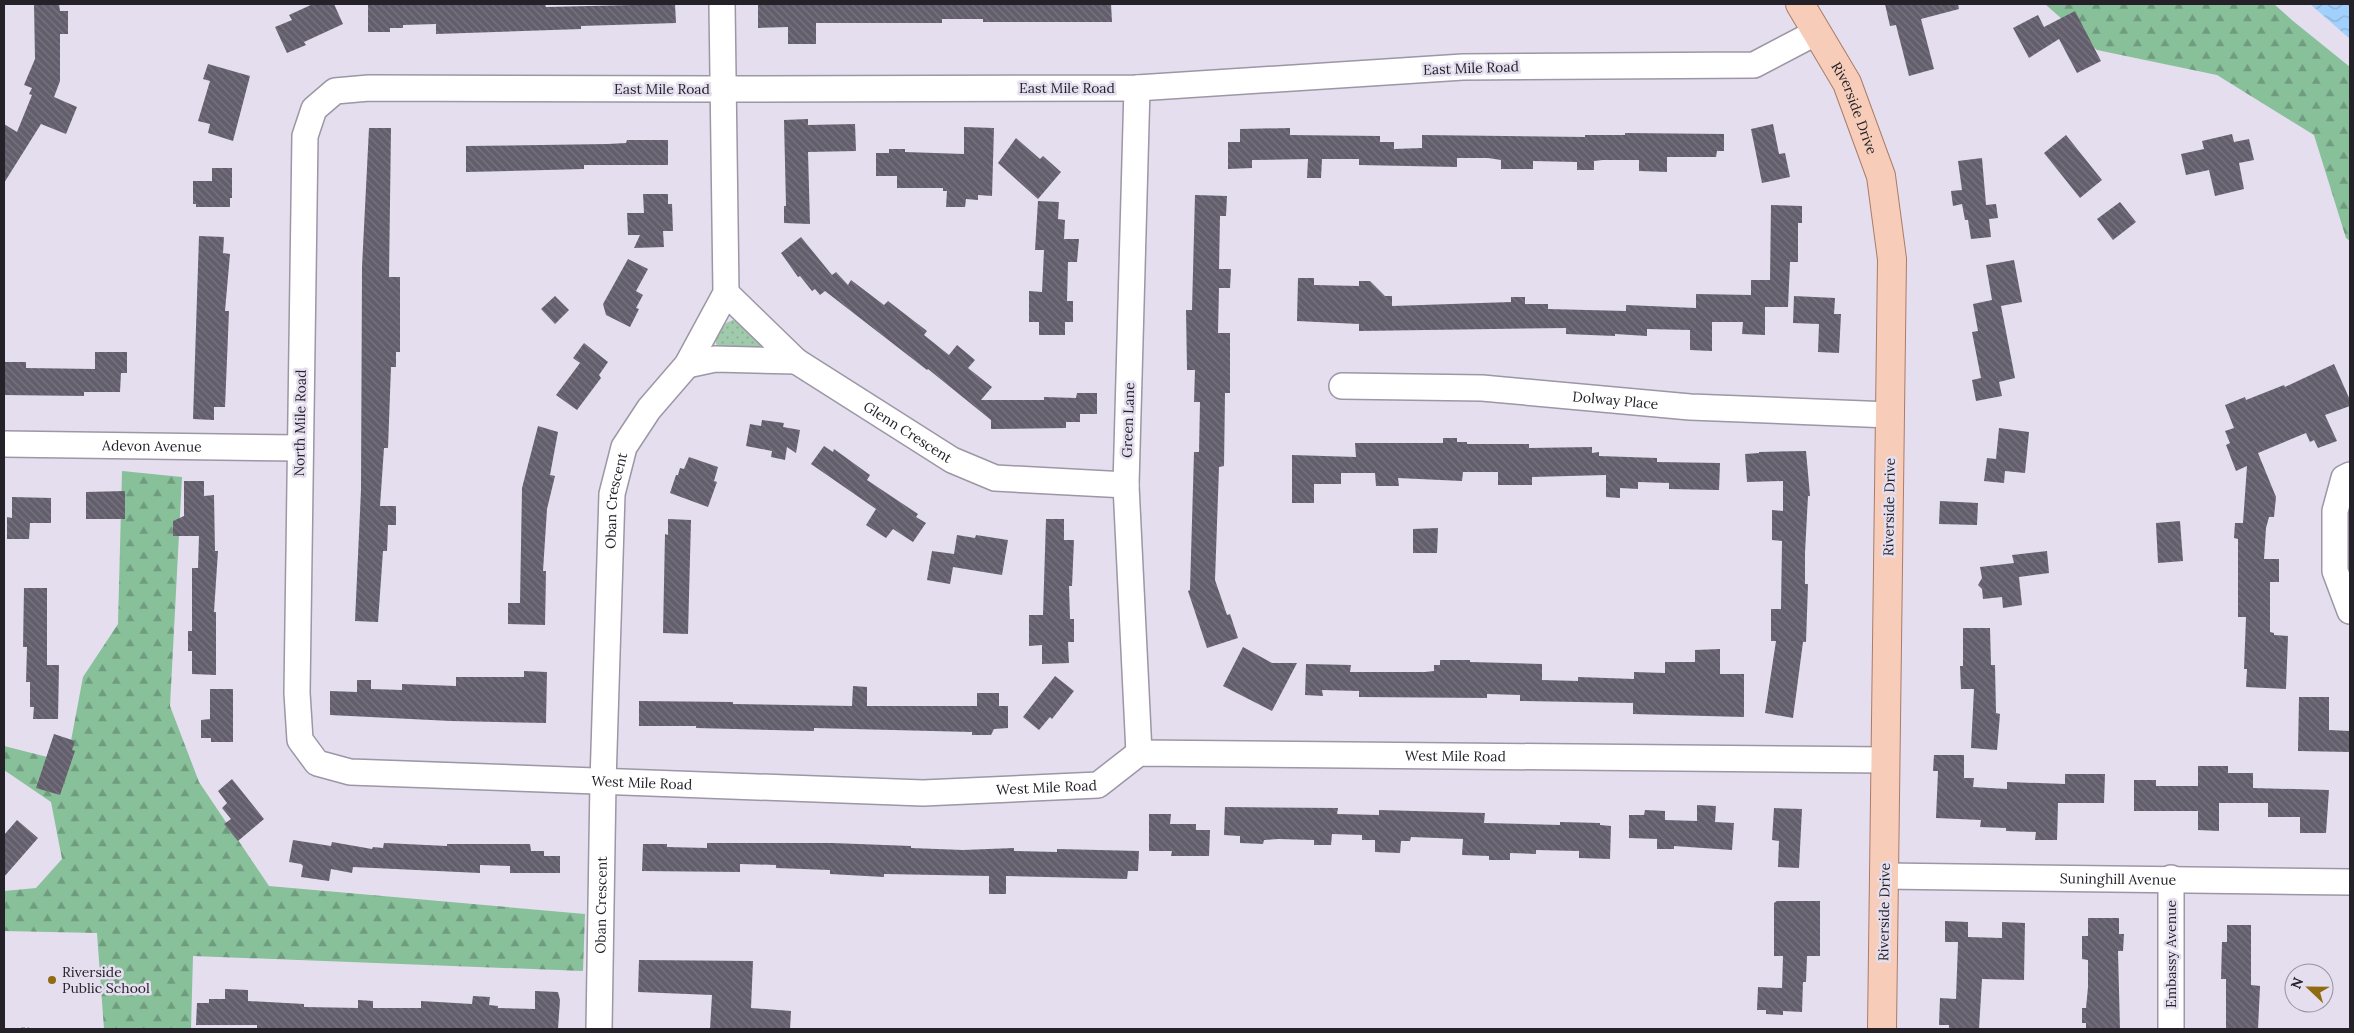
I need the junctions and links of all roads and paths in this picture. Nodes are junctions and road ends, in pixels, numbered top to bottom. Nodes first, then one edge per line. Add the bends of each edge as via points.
1 (722, 4) edge
2 (1800, 4) edge
3 (1817, 32) junction
4 (1136, 88) junction
5 (722, 90) junction
6 (314, 109) joint
7 (726, 293) junction
8 (796, 361) junction
9 (687, 365) junction
10 (1342, 386) dead end
11 (1890, 415) junction
12 (4, 444) edge
13 (299, 448) junction
14 (2350, 475) edge
15 (1126, 485) junction
16 (2350, 611) edge
17 (300, 740) joint
18 (1138, 753) junction
19 (1885, 760) junction
20 (603, 782) junction
21 (1884, 876) junction
22 (2171, 878) junction
23 (2350, 882) edge
24 (21, 1029) edge
25 (29, 1029) edge
26 (599, 1029) edge
27 (1882, 1029) edge
28 (2170, 1029) edge

1 - 5 street, Oban Crescent
2 - 3 main road, Riverside Drive
3 - 4 street, East Mile Road via 1754,65 1463,67
3 - 11 main road, Riverside Drive via 1847,84 1882,176 1892,259
4 - 5 street, East Mile Road
4 - 15 street, Green Lane
5 - 6 street, East Mile Road via 368,88 335,91
5 - 7 street, Oban Crescent
6 - 13 street, North Mile Road via 305,136
7 - 8 street, Glenn Crescent
7 - 9 street, Oban Crescent
8 - 9 street via 715,359
8 - 15 street, Glenn Crescent via 952,460 994,478
9 - 20 street, Oban Crescent via 649,408 624,447 612,494
10 - 11 street, Dolway Place via 1482,388 1690,407
11 - 19 main road, Riverside Drive
12 - 13 street, Adevon Avenue
13 - 17 street, North Mile Road via 297,693
14 - 16 street via 2344,478 2335,511 2335,571
15 - 18 street, Green Lane
17 - 20 street, West Mile Road via 317,763 350,772
18 - 19 street, West Mile Road
18 - 20 street, West Mile Road via 1098,785 923,793
19 - 21 main road, Riverside Drive
20 - 26 street, Oban Crescent
21 - 22 street, Suninghill Avenue
21 - 27 main road, Riverside Drive
22 - 23 street, Suninghill Avenue
22 - 28 street, Embassy Avenue
24 - 25 path

